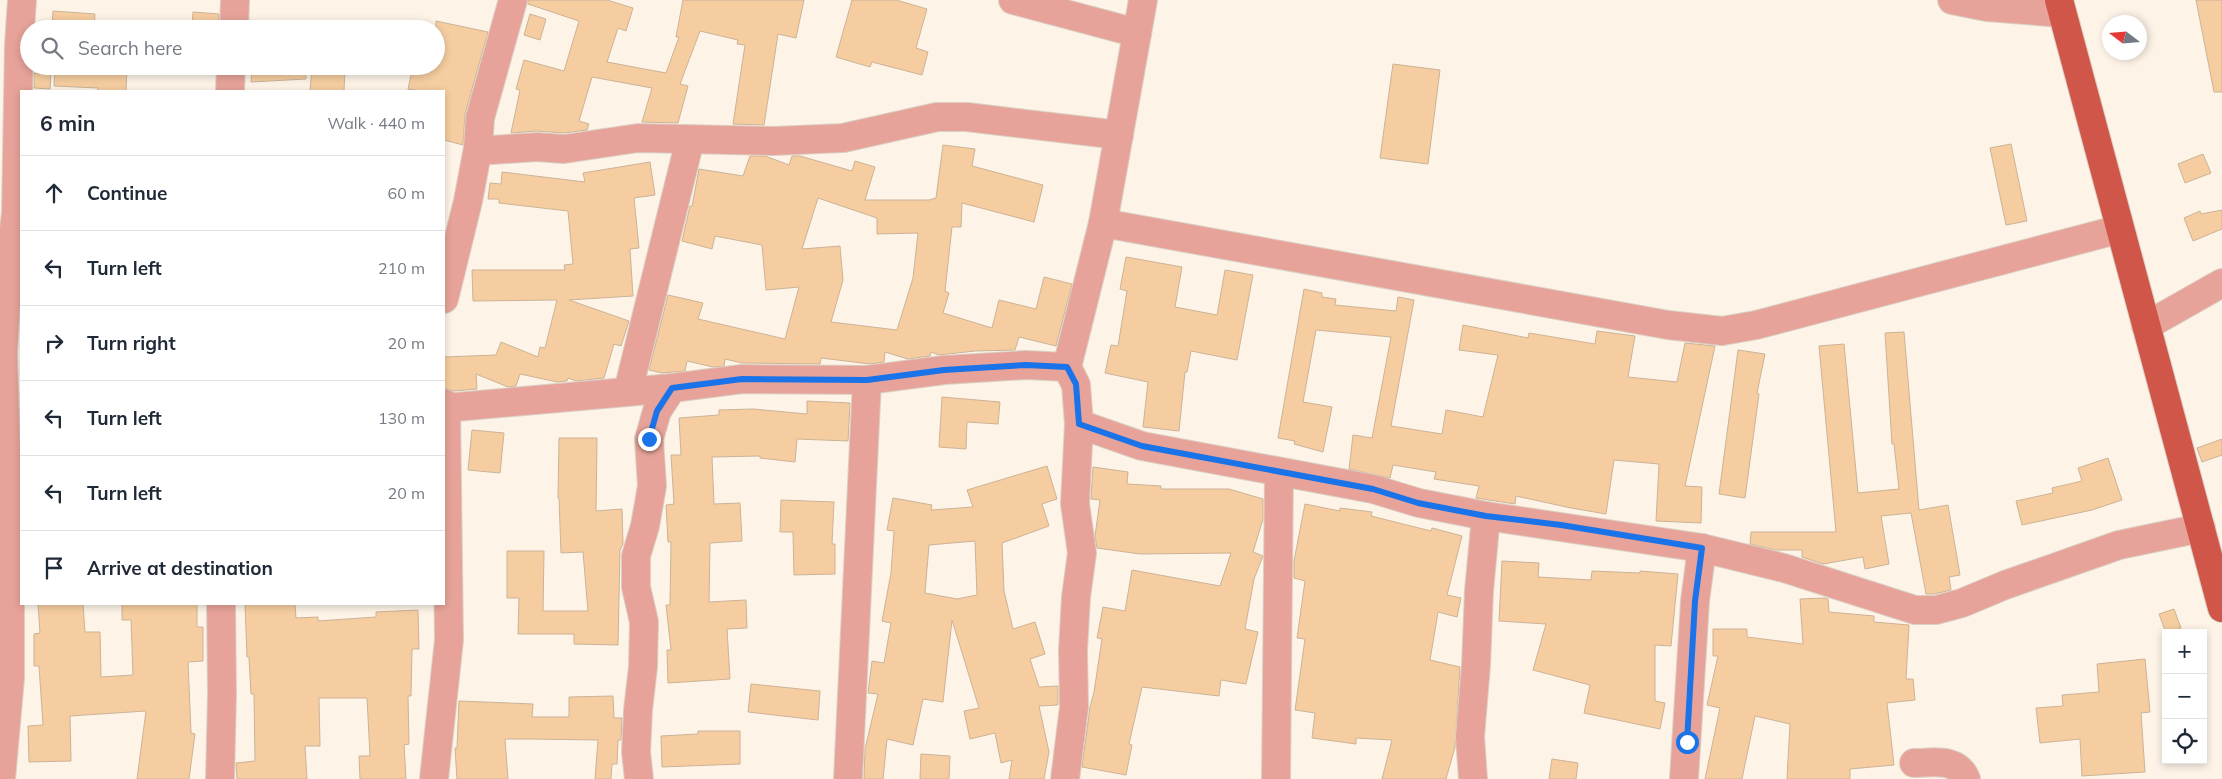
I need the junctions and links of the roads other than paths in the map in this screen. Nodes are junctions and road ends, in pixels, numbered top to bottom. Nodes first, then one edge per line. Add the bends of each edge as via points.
1 (22, 0) edge
2 (235, 0) edge
3 (513, 0) edge
4 (1013, 0) edge
5 (1143, 0) edge
6 (1952, 0) edge
7 (2061, 7) edge
8 (21, 20) edge
9 (234, 20) edge
10 (20, 30) edge
11 (1137, 33) junction
12 (231, 75) edge
13 (230, 90) edge
14 (1119, 135) junction
15 (690, 140) junction
16 (478, 148) junction
17 (1103, 223) junction
18 (2120, 229) junction
19 (2222, 283) edge
20 (14, 286) edge
21 (445, 290) edge
22 (2146, 326) junction
23 (1067, 367) junction
24 (867, 380) junction
25 (672, 388) junction
26 (628, 391) junction
27 (445, 406) edge
28 (13, 419) edge
29 (1079, 424) junction
30 (445, 453) edge
31 (1279, 472) junction
32 (1486, 516) junction
33 (2201, 528) junction
34 (1702, 548) junction
35 (221, 605) edge
36 (2222, 608) edge
37 (1914, 764) dead end
38 (0, 779) edge
39 (220, 779) edge
40 (434, 779) edge
41 (639, 779) edge
42 (848, 779) edge
43 (1065, 779) edge
44 (1276, 779) edge
45 (1472, 779) edge
46 (1684, 779) edge
47 (1966, 779) edge

1 - 8 street
2 - 9 street
3 - 16 street via 480,118
4 - 11 street
5 - 11 street
6 - 7 street via 1986,7
7 - 18 main road
10 - 20 street
11 - 14 street
12 - 13 street
14 - 15 street via 967,117 937,117 843,138
14 - 17 street
15 - 16 street via 638,138 564,149
15 - 26 street
16 - 21 street
17 - 18 street via 1668,325 1722,331 1756,325
17 - 23 street
18 - 22 main road
19 - 22 street
20 - 28 street via 3,353
22 - 33 main road
23 - 24 street via 1026,365 944,370
23 - 29 street via 1076,384
24 - 25 street via 742,379
24 - 42 street
25 - 26 street
25 - 41 street via 657,411 649,439 652,486 636,556 636,587 644,622 644,667 636,752
26 - 27 street
28 - 38 street via 10,678
29 - 31 street via 1142,446
29 - 43 street via 1075,504 1082,553 1073,650 1074,707
30 - 40 street via 449,640
31 - 32 street via 1373,489 1418,503
31 - 44 street
32 - 34 street
32 - 45 street via 1470,737
33 - 34 street via 2118,545 1936,610 1915,610 1784,568
33 - 36 main road
34 - 46 street via 1695,601
35 - 39 street
37 - 47 street via 1944,762 1956,765

